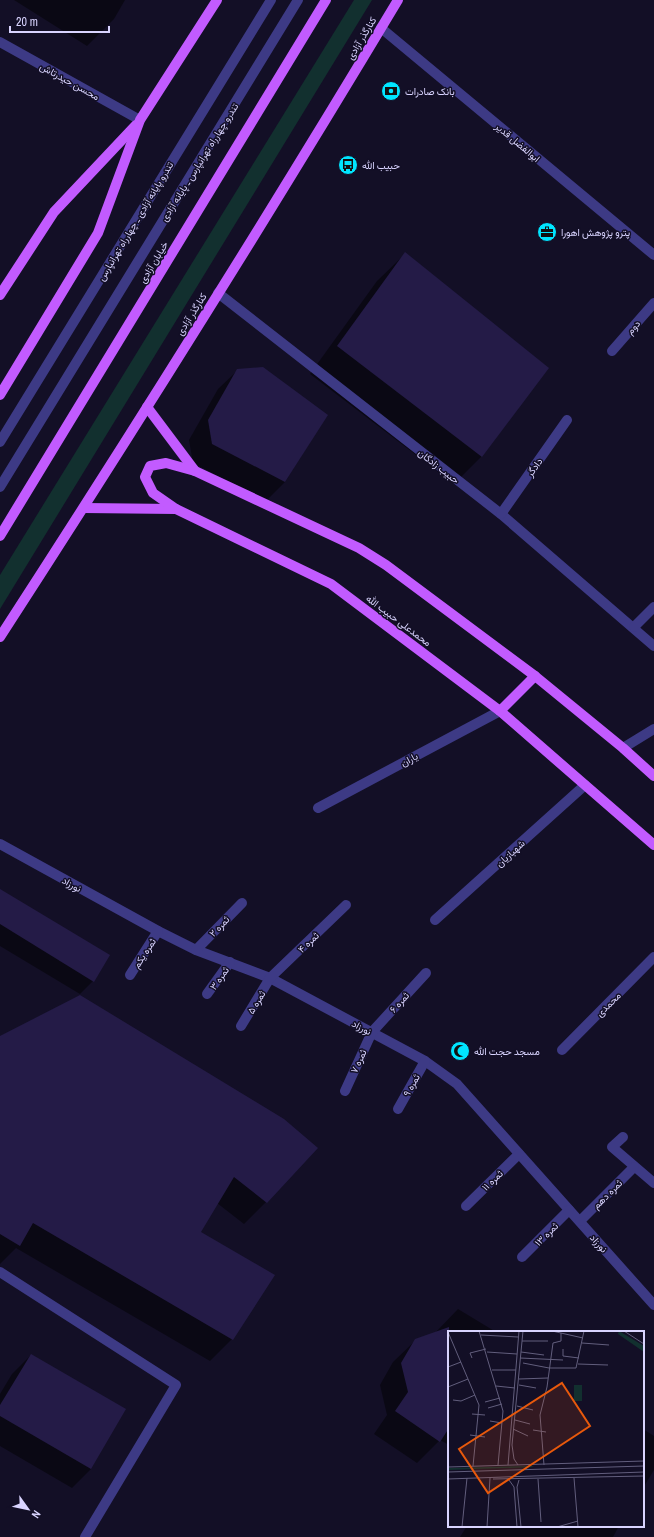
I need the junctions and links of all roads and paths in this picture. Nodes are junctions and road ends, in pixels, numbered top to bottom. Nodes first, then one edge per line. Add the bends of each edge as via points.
1 (217, 0) edge
2 (271, 0) edge
3 (298, 0) edge
4 (326, 0) edge
5 (398, 0) edge
6 (381, 28) junction
7 (0, 42) edge
8 (140, 120) junction
9 (654, 256) edge
10 (218, 293) junction
11 (0, 295) edge
12 (654, 302) edge
13 (612, 352) dead end
14 (0, 395) edge
15 (147, 407) junction
16 (567, 420) dead end
17 (0, 442) edge
18 (195, 471) junction
19 (0, 487) edge
20 (84, 508) junction
21 (176, 509) junction
22 (501, 514) junction
23 (0, 536) edge
24 (654, 607) edge
25 (634, 627) junction
26 (0, 637) edge
27 (654, 646) edge
28 (535, 676) junction
29 (500, 711) junction
30 (654, 729) edge
31 (623, 748) junction
32 (654, 776) edge
33 (586, 785) junction
34 (318, 808) dead end
35 (0, 844) edge
36 (654, 846) edge
37 (242, 903) dead end
38 (346, 905) dead end
39 (435, 920) dead end
40 (158, 931) junction
41 (196, 950) junction
42 (654, 957) edge
43 (230, 962) junction
44 (426, 973) dead end
45 (130, 974) dead end
46 (270, 978) junction
47 (207, 994) dead end
48 (241, 1026) dead end
49 (372, 1032) junction
50 (562, 1050) dead end
51 (424, 1061) junction
52 (345, 1090) dead end
53 (398, 1109) dead end
54 (623, 1137) dead end
55 (519, 1154) junction
56 (634, 1167) junction
57 (654, 1183) edge
58 (466, 1206) dead end
59 (570, 1210) junction
60 (580, 1221) junction
61 (522, 1257) dead end
62 (0, 1272) edge
63 (654, 1305) edge
64 (85, 1537) edge

1 - 8 main road
2 - 17 street, تندرو پایانه آزادی ـ چهارراه تهرانپارس
3 - 19 street, تندرو چهارراه تهرانپارس ـ پایانه آزادی
4 - 23 main road, خیابان آزادی
5 - 6 main road, کنارگذر آزادی
6 - 9 street, ابوالفضل قدیر
6 - 10 main road, کنارگذر آزادی
7 - 8 street, محسن حیدرتاش
8 - 11 main road via 54,212
8 - 14 main road via 98,233
10 - 15 main road, کنارگذر آزادی
10 - 22 street, حبیب زادگان
12 - 13 street, دوم
15 - 18 main road
15 - 20 main road, کنارگذر آزادی
16 - 22 street, دادگر
18 - 21 main road via 166,463 150,466 145,477 153,493
18 - 28 main road via 359,548 386,564
20 - 21 main road, محمدعلی حبیب الله
20 - 26 main road, کنارگذر آزادی
21 - 29 main road, محمدعلی حبیب الله via 331,584
22 - 25 street, حبیب زادگان
24 - 25 street
25 - 27 street, حبیب زادگان
28 - 29 main road
28 - 31 main road
29 - 33 main road, محمدعلی حبیب الله
29 - 34 street, یاران
30 - 31 street
31 - 32 main road
33 - 36 main road, محمدعلی حبیب الله
33 - 39 street, شهبازیان
35 - 40 street, نورزاد
37 - 41 street, ثمره ۲
38 - 46 street, ثمره ۴
40 - 41 street, نورزاد
40 - 45 street, ثمره یکم
41 - 43 street, نورزاد
42 - 50 street, محمدی
43 - 46 street, نورزاد
43 - 47 street, ثمره ۳
44 - 49 street, ثمره ۶
46 - 48 street, ثمره ۵
46 - 49 street, نورزاد
49 - 51 street, نورزاد
49 - 52 street, ثمره ۷
51 - 53 street, ثمره ۹
51 - 55 street, نورزاد via 457,1084
54 - 56 street via 612,1148
55 - 58 street, ثمره ۱۱
55 - 59 street, نورزاد
56 - 57 street
56 - 60 street, ثمره دهم
59 - 60 street, نورزاد
59 - 61 street, ثمره ۱۳
60 - 63 street, نورزاد
62 - 64 street via 176,1385

